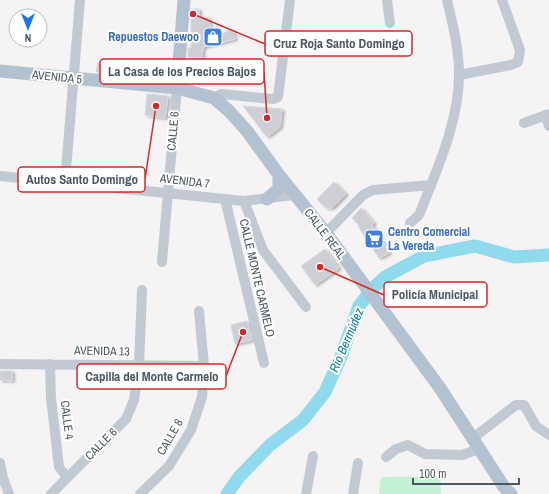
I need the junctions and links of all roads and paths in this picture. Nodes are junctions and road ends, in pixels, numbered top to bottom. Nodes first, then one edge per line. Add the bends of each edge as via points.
1 (80, 0) edge
2 (184, 0) edge
3 (290, 0) edge
4 (387, 0) edge
5 (447, 0) edge
6 (502, 0) edge
7 (390, 23) dead end
8 (0, 71) edge
9 (459, 75) junction
10 (74, 78) junction
11 (177, 88) junction
12 (214, 98) junction
13 (547, 115) edge
14 (524, 123) dead end
15 (549, 126) edge
16 (279, 175) junction
17 (0, 176) edge
18 (65, 182) junction
19 (431, 185) junction
20 (167, 192) junction
21 (295, 195) junction
22 (225, 199) junction
23 (267, 199) junction
24 (244, 201) junction
25 (410, 223) dead end
26 (326, 233) junction
27 (162, 262) dead end
28 (142, 290) dead end
29 (306, 308) dead end
30 (199, 312) dead end
31 (0, 364) edge
32 (50, 364) junction
33 (264, 364) dead end
34 (139, 365) junction
35 (204, 366) junction
36 (549, 435) edge
37 (476, 444) junction
38 (313, 456) dead end
39 (386, 457) dead end
40 (0, 463) edge
41 (358, 463) dead end
42 (67, 477) junction
43 (9, 494) edge
44 (51, 494) edge
45 (140, 494) edge
46 (306, 494) edge
47 (353, 494) edge
48 (511, 494) edge

1 - 10 street
2 - 11 main road, CALLE 6
3 - 12 street, AVENIDA 5 via 278,97 273,99 221,94
4 - 7 street
5 - 9 street via 457,48
6 - 9 street via 520,50 518,62
8 - 10 main road, AVENIDA 5
9 - 19 street via 456,111
10 - 11 main road, AVENIDA 5
10 - 18 street
11 - 12 main road, AVENIDA 5
11 - 20 street, CALLE 6
12 - 16 main road, CALLE REAL via 247,131
13 - 14 street
13 - 15 street
16 - 21 main road, CALLE REAL
16 - 23 main road via 279,189
17 - 18 street, AVENIDA 7
18 - 20 street, AVENIDA 7
19 - 25 street via 419,215
19 - 26 street via 373,190 363,195
20 - 22 street, AVENIDA 7
20 - 27 street, CALLE 6
21 - 23 street, AVENIDA 7
21 - 26 main road, CALLE REAL
22 - 24 street, AVENIDA 7
22 - 33 street, CALLE MONTE CARMELO
23 - 24 street, AVENIDA 7
24 - 29 street via 263,250
26 - 37 main road, CALLE REAL via 440,388
28 - 34 street, CALLE 6
30 - 35 street, CALLE 8
31 - 32 street, AVENIDA 13
32 - 34 street, AVENIDA 13
32 - 42 street, CALLE 4 via 59,467
34 - 35 street, AVENIDA 13
34 - 42 street, CALLE 6 via 134,400 126,419
35 - 45 street, CALLE 8 via 202,397 192,430 169,466
36 - 37 street via 536,426 524,406 520,404
37 - 39 street via 462,455 425,454 408,444
37 - 48 main road, CALLE REAL
38 - 46 street
40 - 43 street
41 - 47 street
42 - 44 street, CALLE 6

